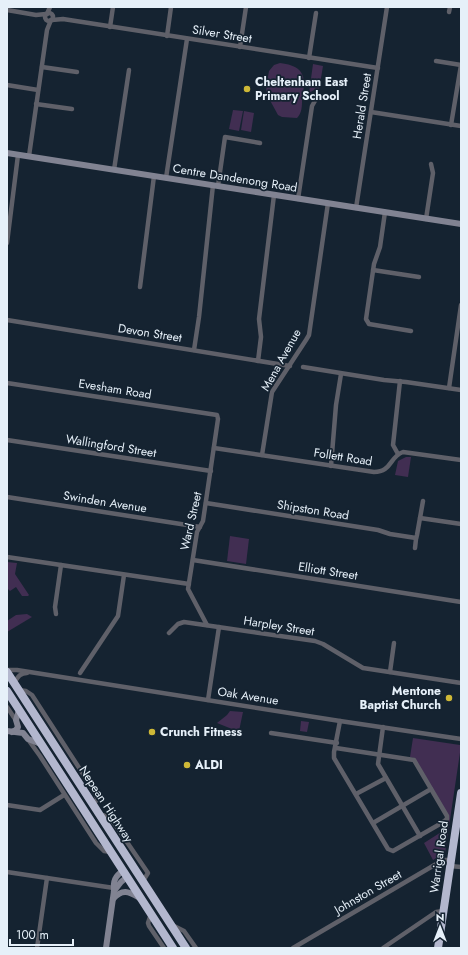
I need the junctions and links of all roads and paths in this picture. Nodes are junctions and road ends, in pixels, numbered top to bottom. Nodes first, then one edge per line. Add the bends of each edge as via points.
1 (50, 7) edge
2 (113, 7) edge
3 (171, 7) edge
4 (246, 7) edge
5 (388, 7) edge
6 (7, 10) edge
7 (316, 13) dead end
8 (49, 17) junction
9 (110, 27) junction
10 (167, 36) junction
11 (187, 39) junction
12 (240, 47) junction
13 (309, 58) junction
14 (436, 61) dead end
15 (461, 65) edge
16 (42, 66) junction
17 (378, 68) junction
18 (129, 70) dead end
19 (77, 72) dead end
20 (7, 85) edge
21 (38, 90) junction
22 (316, 99) dead end
23 (36, 104) junction
24 (72, 109) dead end
25 (371, 112) junction
26 (451, 125) junction
27 (461, 126) edge
28 (260, 143) dead end
29 (7, 153) edge
30 (18, 155) junction
31 (28, 156) junction
32 (431, 164) dead end
33 (114, 170) junction
34 (154, 176) junction
35 (166, 178) junction
36 (216, 186) junction
37 (274, 195) junction
38 (298, 199) junction
39 (328, 203) junction
40 (356, 208) junction
41 (385, 212) junction
42 (426, 219) junction
43 (460, 224) edge
44 (7, 243) edge
45 (373, 270) junction
46 (419, 277) dead end
47 (140, 287) dead end
48 (461, 305) edge
49 (7, 320) edge
50 (411, 331) dead end
51 (194, 350) junction
52 (258, 361) junction
53 (290, 366) junction
54 (303, 368) dead end
55 (341, 374) junction
56 (400, 381) junction
57 (7, 383) edge
58 (449, 388) junction
59 (461, 390) edge
60 (218, 417) joint
61 (7, 440) edge
62 (214, 448) junction
63 (398, 454) junction
64 (262, 455) junction
65 (461, 460) edge
66 (331, 466) junction
67 (211, 471) junction
68 (7, 497) edge
69 (423, 501) dead end
70 (206, 503) junction
71 (420, 518) junction
72 (461, 524) edge
73 (200, 527) junction
74 (416, 538) junction
75 (415, 548) dead end
76 (7, 557) edge
77 (193, 560) junction
78 (61, 565) junction
79 (124, 575) junction
80 (189, 584) junction
81 (461, 602) edge
82 (56, 614) dead end
83 (207, 625) junction
84 (220, 626) junction
85 (169, 633) dead end
86 (394, 643) dead end
87 (7, 671) edge
88 (390, 672) junction
89 (31, 673) junction
90 (80, 673) dead end
91 (461, 683) edge
92 (16, 686) junction
93 (7, 691) edge
94 (208, 700) junction
95 (7, 707) edge
96 (19, 710) junction
97 (340, 721) junction
98 (17, 723) junction
99 (383, 728) junction
100 (9, 732) edge
101 (271, 733) dead end
102 (25, 735) junction
103 (461, 739) edge
104 (51, 740) junction
105 (41, 744) junction
106 (65, 745) junction
107 (336, 745) junction
108 (379, 754) junction
109 (386, 778) junction
110 (431, 789) junction
111 (85, 792) junction
112 (356, 794) junction
113 (461, 794) edge
114 (64, 795) junction
115 (76, 798) junction
116 (7, 805) edge
117 (93, 806) junction
118 (402, 806) junction
119 (99, 815) junction
120 (373, 823) junction
121 (420, 836) junction
122 (111, 852) junction
123 (452, 855) junction
124 (450, 866) junction
125 (134, 867) junction
126 (461, 867) edge
127 (7, 872) edge
128 (125, 874) junction
129 (47, 878) junction
130 (143, 880) junction
131 (114, 890) junction
132 (140, 898) junction
133 (113, 899) junction
134 (162, 910) junction
135 (443, 911) junction
136 (151, 915) junction
137 (172, 926) junction
138 (36, 948) edge
139 (106, 948) edge
140 (164, 948) edge
141 (173, 948) edge
142 (186, 948) edge
143 (196, 948) edge
144 (292, 948) edge
145 (383, 948) edge
146 (438, 948) edge

1 - 8 street
2 - 9 street
3 - 10 street
4 - 12 street
5 - 17 street, Herald Street
6 - 8 street, Silver Street
7 - 13 street
8 - 9 street, Silver Street
8 - 16 street
9 - 10 street, Silver Street
10 - 11 street, Silver Street
11 - 12 street, Silver Street
11 - 35 street
12 - 13 street, Silver Street
13 - 17 street, Silver Street
14 - 15 street
15 - 26 street
16 - 19 street
16 - 21 street
17 - 25 street, Herald Street
18 - 33 street
20 - 21 street
21 - 23 street
22 - 38 street via 312,106
23 - 24 street
23 - 31 street
25 - 26 street
25 - 40 street, Herald Street
26 - 27 street
28 - 36 street via 225,137
29 - 30 main road, Centre Dandenong Road
30 - 31 main road, Centre Dandenong Road
30 - 44 street
31 - 33 main road, Centre Dandenong Road
32 - 42 street via 433,173
33 - 34 main road, Centre Dandenong Road
34 - 35 main road, Centre Dandenong Road
34 - 47 street
35 - 36 main road, Centre Dandenong Road
36 - 37 main road, Centre Dandenong Road
36 - 51 street
37 - 38 main road, Centre Dandenong Road
37 - 52 street via 259,316 261,337
38 - 39 main road, Centre Dandenong Road
39 - 40 main road, Centre Dandenong Road
39 - 53 street, Mena Avenue via 309,335
40 - 41 main road, Centre Dandenong Road
41 - 42 main road, Centre Dandenong Road
41 - 45 street
42 - 43 main road, Centre Dandenong Road
45 - 46 street
45 - 50 street via 367,322
48 - 58 street
49 - 51 street, Devon Street
51 - 52 street, Devon Street
52 - 53 street, Devon Street
53 - 64 street, Mena Avenue via 272,392
54 - 55 street
55 - 56 street
55 - 66 street
56 - 58 street
56 - 63 street via 394,445
57 - 60 street, Evesham Road via 215,414
58 - 59 street
60 - 62 street, Ward Street
61 - 67 street, Wallingford Street
62 - 64 street, Follett Road
62 - 67 street, Ward Street
63 - 65 street via 409,452
63 - 66 street, Follett Road via 386,469 380,472
64 - 66 street, Follett Road
67 - 70 street, Ward Street
68 - 73 street, Swinden Avenue
69 - 71 street
70 - 73 street, Ward Street
70 - 74 street, Shipston Road
71 - 72 street
71 - 74 street
73 - 77 street, Ward Street
74 - 75 street
76 - 78 street
77 - 80 street, Ward Street
77 - 81 street, Elliott Street
78 - 79 street
78 - 82 street
79 - 80 street
79 - 90 street via 118,616
80 - 83 street, Ward Street via 189,592
83 - 84 street, Harpley Street
83 - 85 street, Harpley Street via 182,622
84 - 88 street, Harpley Street via 318,642 363,668
84 - 94 street
86 - 88 street
87 - 89 street, Oak Avenue
87 - 92 highway, Nepean Highway
88 - 91 street, Harpley Street
89 - 92 street via 19,676
89 - 94 street, Oak Avenue
92 - 104 highway, Nepean Highway
92 - 106 street via 32,695
93 - 96 highway, Nepean Highway
94 - 97 street, Oak Avenue
95 - 98 street
96 - 98 main road
96 - 105 highway, Nepean Highway
97 - 99 street, Oak Avenue
97 - 107 street
98 - 100 main road via 17,729
98 - 102 street
99 - 103 street, Oak Avenue
99 - 108 street
100 - 102 main road
101 - 107 street
102 - 105 main road via 28,739
102 - 114 street
104 - 106 street
104 - 111 highway, Nepean Highway
105 - 115 highway, Nepean Highway
106 - 117 street via 96,794 97,800
107 - 108 street
107 - 112 street via 334,758
108 - 109 street via 378,764
108 - 110 street via 414,760
109 - 112 street
109 - 118 street
110 - 118 street
110 - 121 street via 447,816 446,820
111 - 115 highway
111 - 117 highway, Nepean Highway
112 - 120 street
113 - 123 highway, Warrigal Road
114 - 116 street via 40,810
114 - 122 street via 97,846
115 - 122 highway, Nepean Highway
117 - 119 highway, Nepean Highway
118 - 120 street
118 - 121 street
119 - 125 highway, Nepean Highway
119 - 130 street via 107,816 114,822 148,873
120 - 121 street via 388,849 393,851
122 - 128 highway, Nepean Highway
123 - 124 highway, Warrigal Road
123 - 144 street, Johnston Street via 451,860 443,860
124 - 126 street
124 - 135 highway, Warrigal Road
125 - 128 highway
125 - 130 highway, Nepean Highway
127 - 129 street
128 - 131 main road
128 - 132 highway, Nepean Highway
129 - 131 street
129 - 138 street
130 - 134 highway, Nepean Highway
131 - 133 main road
132 - 133 main road via 126,891
132 - 136 highway, Nepean Highway
133 - 139 main road
134 - 136 highway
134 - 137 highway, Nepean Highway
135 - 145 street via 436,912
135 - 146 highway, Warrigal Road
136 - 140 street via 148,926
136 - 141 highway, Nepean Highway
137 - 142 highway, Nepean Highway
137 - 143 street via 184,930

